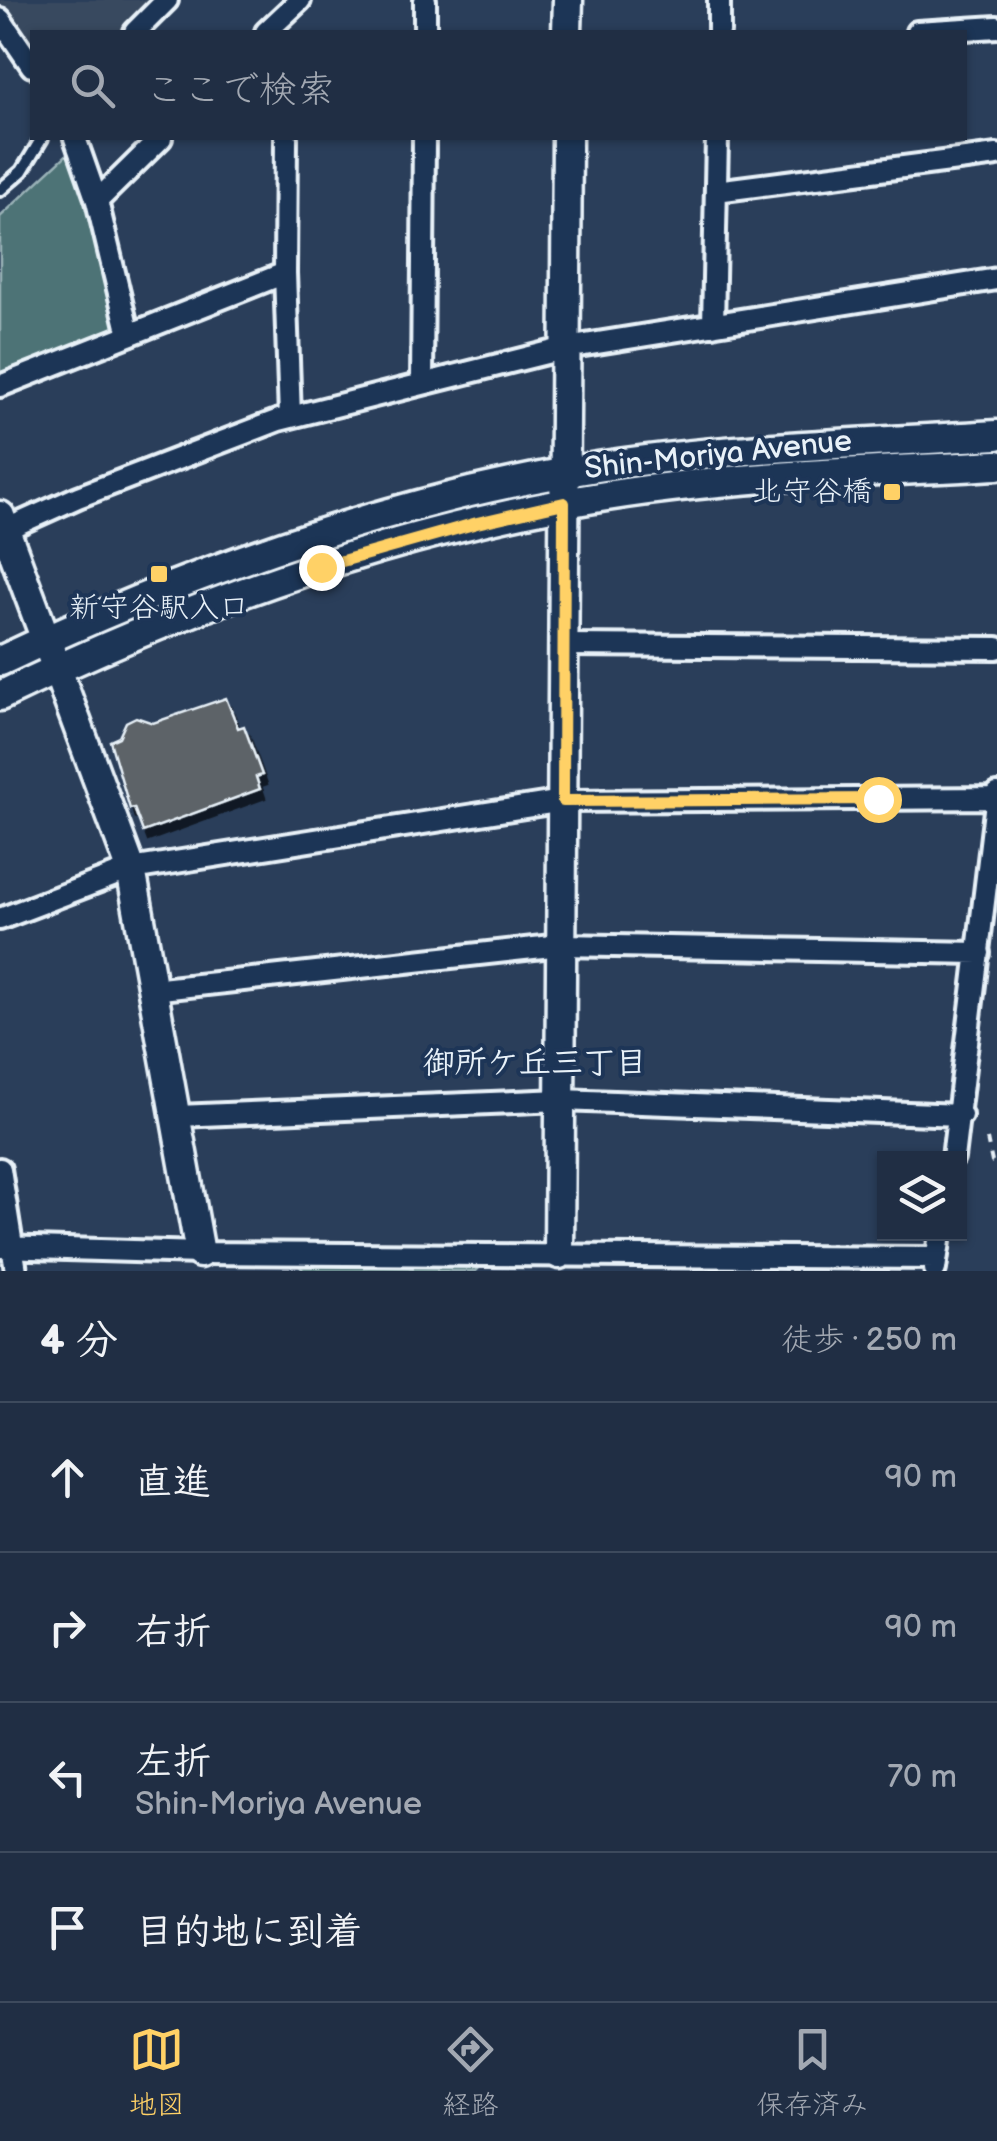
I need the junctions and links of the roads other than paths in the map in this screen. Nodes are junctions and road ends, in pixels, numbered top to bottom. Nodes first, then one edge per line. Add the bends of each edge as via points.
1 (167, 0) edge
2 (425, 0) edge
3 (568, 0) edge
4 (719, 0) edge
5 (291, 14) edge
6 (0, 19) edge
7 (997, 28) edge
8 (137, 30) edge
9 (269, 30) edge
10 (425, 30) edge
11 (567, 30) edge
12 (719, 30) edge
13 (958, 30) edge
14 (30, 63) edge
15 (41, 140) edge
16 (76, 140) edge
17 (159, 140) edge
18 (286, 140) edge
19 (424, 140) edge
20 (567, 140) edge
21 (717, 140) edge
22 (997, 156) edge
23 (0, 190) edge
24 (716, 190) junction
25 (98, 201) junction
26 (286, 273) junction
27 (997, 279) edge
28 (713, 324) junction
29 (129, 336) junction
30 (566, 348) junction
31 (422, 384) junction
32 (0, 386) edge
33 (290, 417) junction
34 (997, 434) edge
35 (997, 466) edge
36 (566, 472) junction
37 (564, 503) junction
38 (2, 526) edge
39 (46, 639) junction
40 (564, 645) junction
41 (997, 648) edge
42 (0, 661) edge
43 (57, 668) junction
44 (0, 696) edge
45 (997, 796) edge
46 (563, 801) junction
47 (131, 868) junction
48 (0, 918) edge
49 (562, 945) junction
50 (979, 953) junction
51 (152, 990) junction
52 (561, 1100) junction
53 (960, 1115) junction
54 (178, 1116) junction
55 (954, 1151) edge
56 (0, 1168) edge
57 (7, 1248) edge
58 (200, 1253) junction
59 (558, 1254) junction
60 (935, 1264) edge
61 (16, 1271) edge

1 - 8 street
2 - 10 street
3 - 11 street
4 - 12 street
5 - 9 street
6 - 14 street
7 - 13 street
15 - 23 lane via 22,171
16 - 25 street
17 - 25 street
18 - 26 street
19 - 31 street
20 - 30 street
21 - 24 street
22 - 24 street
24 - 28 street
25 - 29 street
26 - 29 street
26 - 33 street
27 - 28 street
28 - 30 street
29 - 32 street
30 - 31 street
30 - 36 street
31 - 33 street
33 - 38 street
34 - 36 street, Shin-Moriya Avenue via 726,452
35 - 37 street, Shin-Moriya Avenue via 728,480
36 - 37 street
36 - 39 street, Shin-Moriya Avenue via 314,535
37 - 40 street
37 - 43 street, Shin-Moriya Avenue via 321,567
38 - 39 street
39 - 42 street, Shin-Moriya Avenue
39 - 43 street
40 - 41 street
40 - 46 street
43 - 44 street, Shin-Moriya Avenue
43 - 47 street
45 - 46 street
45 - 50 street
46 - 47 street
46 - 49 street
47 - 48 street
47 - 51 street
49 - 50 street
49 - 51 street
49 - 52 street
50 - 53 street
51 - 54 street
52 - 53 street
52 - 54 street
52 - 59 street
53 - 55 street
54 - 58 street
56 - 57 street
57 - 58 street
57 - 61 street
58 - 59 street
59 - 60 street

